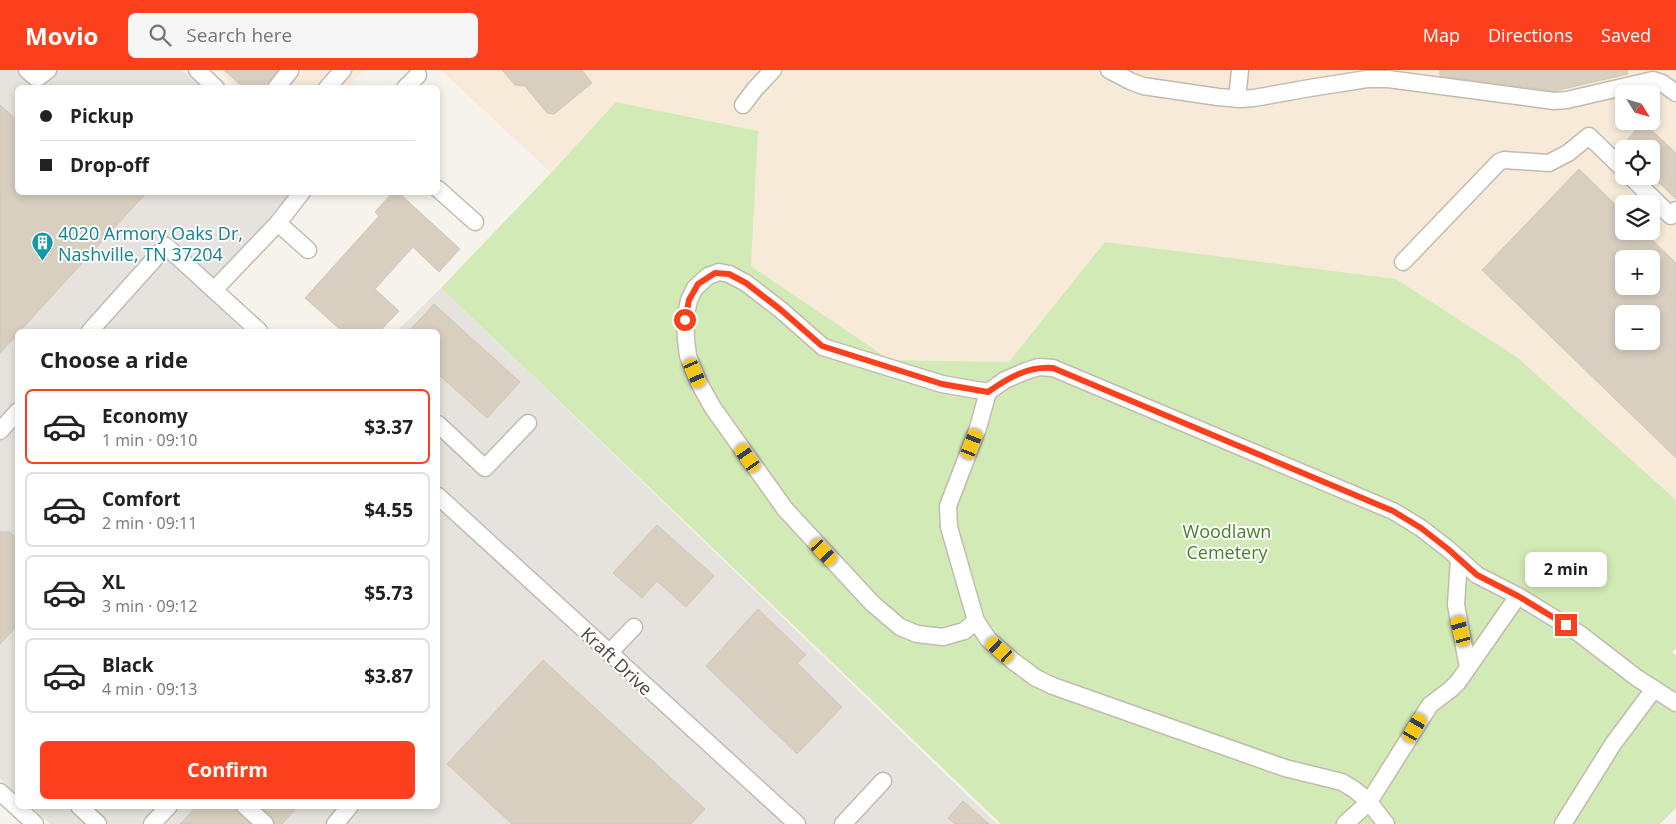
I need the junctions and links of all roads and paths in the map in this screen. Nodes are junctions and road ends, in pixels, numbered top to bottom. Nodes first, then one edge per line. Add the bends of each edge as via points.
1 (28, 70) edge
2 (48, 70) edge
3 (197, 70) edge
4 (290, 70) edge
5 (342, 70) edge
6 (774, 70) edge
7 (1240, 70) edge
8 (1115, 71) edge
9 (418, 75) dead end
10 (213, 85) edge
11 (278, 85) edge
12 (330, 85) edge
13 (408, 85) edge
14 (1676, 94) edge
15 (1236, 99) junction
16 (744, 105) dead end
17 (1615, 161) edge
18 (1639, 185) edge
19 (440, 190) edge
20 (300, 195) edge
21 (1676, 210) edge
22 (475, 222) dead end
23 (278, 223) junction
24 (308, 250) dead end
25 (1403, 262) dead end
26 (214, 290) junction
27 (92, 329) edge
28 (257, 329) edge
29 (988, 392) junction
30 (15, 414) edge
31 (528, 423) dead end
32 (440, 426) edge
33 (0, 430) edge
34 (440, 498) edge
35 (1459, 559) junction
36 (1518, 596) junction
37 (976, 621) junction
38 (634, 627) dead end
39 (609, 653) junction
40 (1468, 667) junction
41 (1654, 689) junction
42 (1676, 703) edge
43 (883, 781) dead end
44 (0, 792) edge
45 (1369, 802) junction
46 (15, 803) edge
47 (82, 809) edge
48 (166, 809) edge
49 (248, 809) edge
50 (348, 809) edge
51 (98, 824) edge
52 (152, 824) edge
53 (265, 824) edge
54 (335, 824) edge
55 (797, 824) edge
56 (843, 824) edge
57 (1345, 824) edge
58 (1386, 824) edge
59 (1563, 824) edge

1 - 2 street via 39,77
3 - 10 street
4 - 11 street
5 - 12 street
6 - 16 street
7 - 15 street
8 - 15 street via 1143,86
9 - 13 street
14 - 15 street via 1653,80 1554,101 1377,79
17 - 25 street via 1589,136 1549,163 1499,162
18 - 21 street via 1671,216
19 - 22 street
20 - 23 street
23 - 24 street
23 - 26 street
26 - 27 street via 166,246
26 - 28 street
29 - 35 street via 1026,371 1053,368 1393,511 1421,528
29 - 37 street via 948,506 949,527
29 - 37 street via 942,384 822,346 781,310 729,274 719,272 708,276 698,284 689,300 685,320 688,356 699,383 713,408 785,509 872,604 900,627 917,634 943,637 964,631
30 - 33 street
31 - 32 street via 485,468
34 - 39 street, Kraft Drive
35 - 36 street via 1477,575
35 - 40 street via 1456,605
36 - 40 street
36 - 41 street via 1580,634
37 - 45 street via 988,639 1013,661 1053,686 1286,768 1336,780
38 - 39 street
39 - 55 street, Kraft Drive
40 - 45 street via 1451,689 1430,705
41 - 42 street
41 - 59 street via 1613,744
43 - 56 street
44 - 46 street
45 - 57 street
45 - 58 street
47 - 51 street
48 - 52 street
49 - 53 street
50 - 54 street

